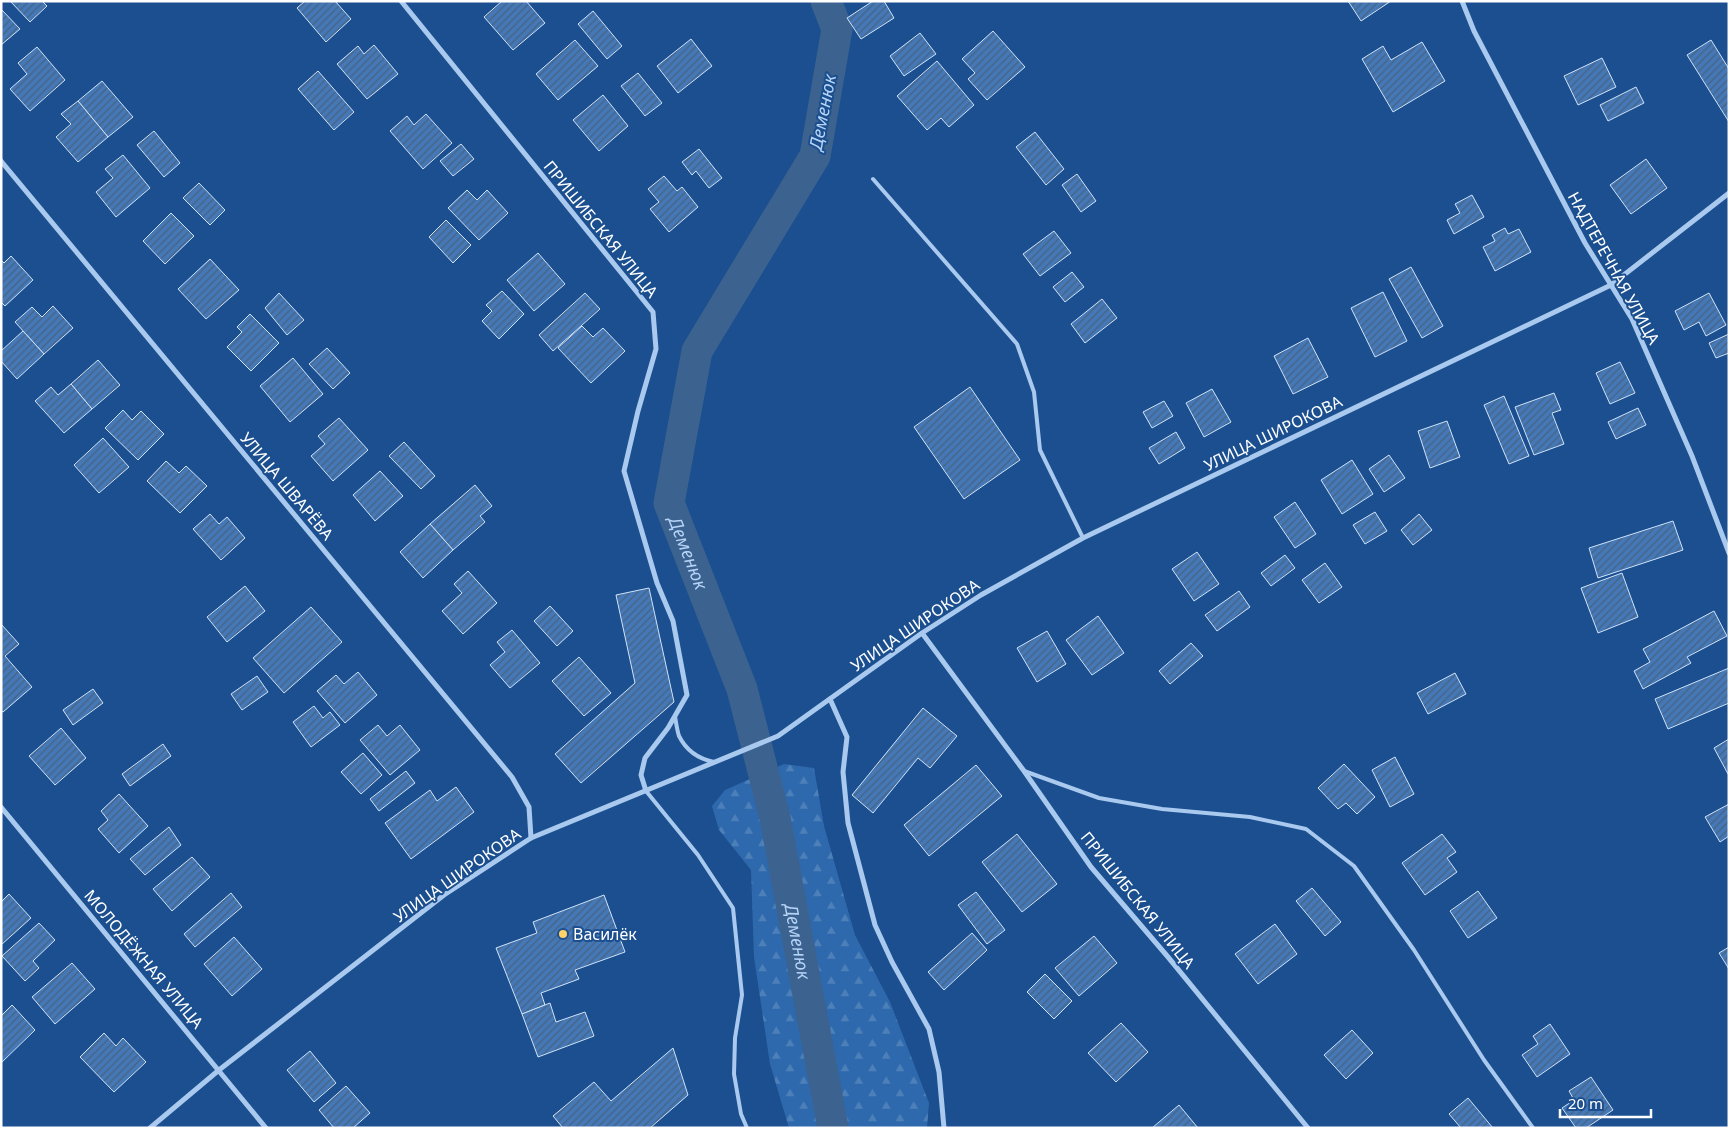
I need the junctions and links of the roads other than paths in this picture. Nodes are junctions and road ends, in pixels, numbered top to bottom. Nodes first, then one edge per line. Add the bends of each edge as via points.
1 (401, 1) edge
2 (1462, 1) edge
3 (1, 161) edge
4 (873, 180) dead end
5 (1729, 193) edge
6 (1611, 285) junction
7 (1083, 538) junction
8 (1729, 553) edge
9 (922, 633) junction
10 (830, 699) junction
11 (674, 716) junction
12 (717, 763) junction
13 (1024, 771) junction
14 (646, 791) junction
15 (1, 807) edge
16 (531, 838) junction
17 (219, 1070) junction
18 (150, 1128) edge
19 (266, 1128) edge
20 (747, 1128) edge
21 (944, 1128) edge
22 (1308, 1128) edge
23 (1533, 1128) edge

1 - 11 street, ПРИШИБСКАЯ УЛИЦА via 653,312 656,349 624,471 657,583 673,621 687,695
2 - 6 street, НАДТЕРЕЧНАЯ УЛИЦА via 1585,243
3 - 16 street, УЛИЦА ШВАРЁВА via 512,777 528,806
4 - 7 lane via 1017,344 1034,392 1040,450
5 - 6 street, УЛИЦА ШИРОКОВА
6 - 7 street, УЛИЦА ШИРОКОВА
6 - 8 street, НАДТЕРЕЧНАЯ УЛИЦА via 1632,319 1692,456
7 - 9 street, УЛИЦА ШИРОКОВА via 981,594
9 - 10 street, УЛИЦА ШИРОКОВА
9 - 13 street, ПРИШИБСКАЯ УЛИЦА
10 - 12 street, УЛИЦА ШИРОКОВА via 778,736
10 - 21 street via 847,737 843,772 848,823 875,924 928,1029 939,1072
11 - 12 lane via 679,736 692,751 701,759
11 - 14 street, ПРИШИБСКАЯ УЛИЦА via 645,758 642,776
12 - 14 street, УЛИЦА ШИРОКОВА
13 - 22 street, ПРИШИБСКАЯ УЛИЦА via 1091,867
13 - 23 lane via 1099,798 1162,809 1250,817 1306,829 1354,866
14 - 16 street, УЛИЦА ШИРОКОВА
14 - 20 lane via 698,855 733,908 742,995 734,1038 734,1074 741,1114
15 - 17 street, МОЛОДЁЖНАЯ УЛИЦА
16 - 17 street, УЛИЦА ШИРОКОВА via 444,895
17 - 18 street, УЛИЦА ШИРОКОВА
17 - 19 street, МОЛОДЁЖНАЯ УЛИЦА

